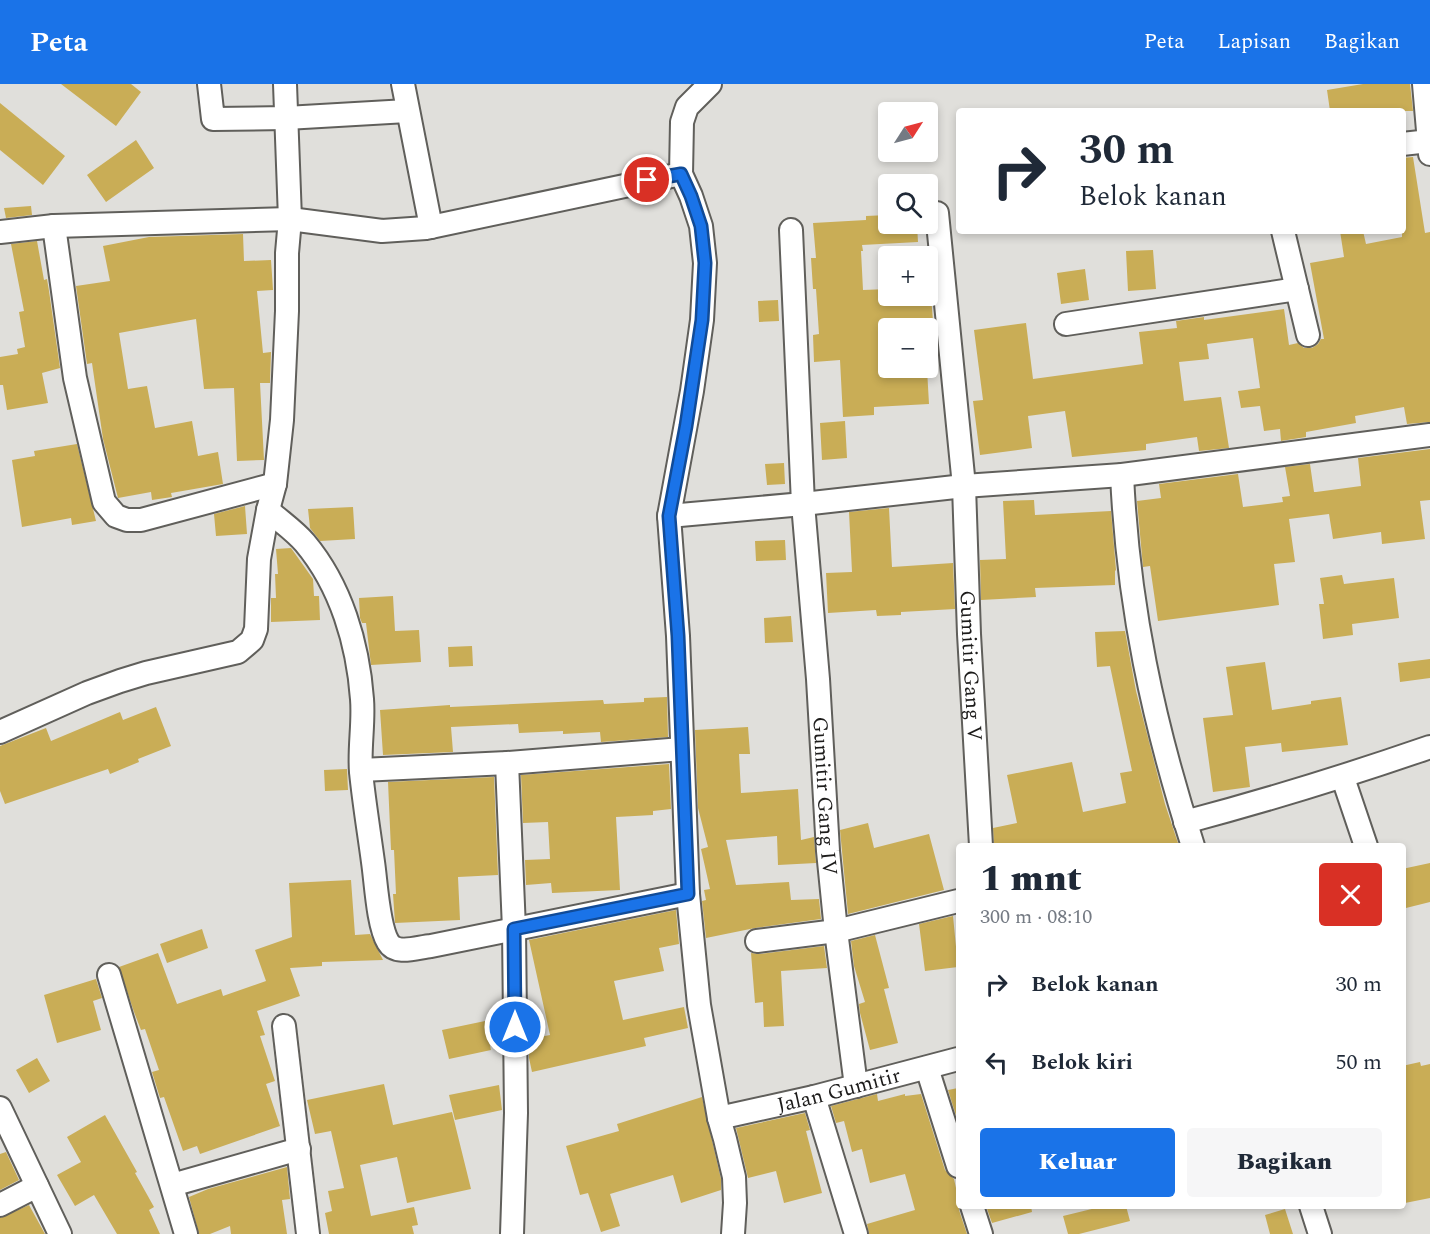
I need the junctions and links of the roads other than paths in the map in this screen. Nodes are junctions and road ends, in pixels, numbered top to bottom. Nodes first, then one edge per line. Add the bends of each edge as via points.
1 (209, 84) edge
2 (285, 84) edge
3 (403, 84) edge
4 (680, 84) edge
5 (710, 84) edge
6 (1424, 84) edge
7 (687, 107) junction
8 (407, 111) junction
9 (286, 118) junction
10 (1406, 144) edge
11 (1430, 145) edge
12 (681, 174) junction
13 (290, 219) junction
14 (938, 223) edge
15 (54, 226) junction
16 (431, 227) junction
17 (791, 230) dead end
18 (0, 232) edge
19 (1284, 234) edge
20 (1297, 289) junction
21 (1066, 324) dead end
22 (1308, 335) dead end
23 (1430, 435) edge
24 (1122, 475) junction
25 (275, 484) junction
26 (964, 486) junction
27 (803, 504) junction
28 (268, 510) junction
29 (669, 516) junction
30 (0, 732) edge
31 (1430, 747) edge
32 (682, 749) junction
33 (507, 763) junction
34 (361, 770) junction
35 (1343, 778) junction
36 (1185, 822) junction
37 (981, 843) edge
38 (1192, 843) edge
39 (1365, 843) edge
40 (688, 894) junction
41 (956, 901) edge
42 (514, 929) junction
43 (836, 931) junction
44 (757, 941) dead end
45 (109, 975) dead end
46 (284, 1026) dead end
47 (956, 1060) edge
48 (927, 1068) junction
49 (856, 1086) junction
50 (814, 1097) junction
51 (0, 1107) edge
52 (719, 1118) junction
53 (299, 1149) junction
54 (956, 1160) edge
55 (172, 1185) junction
56 (37, 1186) junction
57 (0, 1205) edge
58 (973, 1209) edge
59 (1312, 1209) edge
60 (60, 1234) edge
61 (186, 1234) edge
62 (308, 1234) edge
63 (512, 1234) edge
64 (732, 1234) edge
65 (856, 1234) edge
66 (981, 1234) edge
67 (1320, 1234) edge

1 - 9 street via 213,119
2 - 9 street
3 - 8 street
4 - 7 street
5 - 7 street
6 - 11 street
7 - 12 street via 682,122
8 - 9 street
8 - 16 street
9 - 13 street
10 - 11 street
12 - 16 street
12 - 29 street via 701,226 705,263 702,320
13 - 15 street
13 - 16 street via 382,231
13 - 25 street via 282,420
14 - 26 street, Gumitir Gang V
15 - 18 street
15 - 25 street via 75,378 104,502 111,511 127,520 141,520
17 - 27 street, Gumitir Gang IV
19 - 20 street
20 - 21 street
20 - 22 street
23 - 24 street
24 - 26 street
24 - 36 street via 1137,627 1154,709
25 - 28 street
26 - 27 street
26 - 37 street, Gumitir Gang V
27 - 29 street
27 - 43 street, Gumitir Gang IV
28 - 30 street via 256,582 256,629 245,647 233,654 120,681
28 - 34 street via 305,542 345,614 363,699
29 - 32 street
31 - 35 street
32 - 33 street
32 - 40 street
33 - 34 street
33 - 42 street
34 - 42 street via 388,942 406,950
35 - 36 street
35 - 39 street
36 - 38 street
40 - 42 street
40 - 52 street via 699,1005
41 - 43 street
42 - 63 street via 516,1113
43 - 44 street
43 - 49 street, Gumitir Gang IV
45 - 55 street
46 - 53 street
47 - 48 street, Jalan Gumitir
48 - 49 street, Jalan Gumitir
48 - 54 street
49 - 50 street, Jalan Gumitir
50 - 52 street, Jalan Gumitir
50 - 65 street
51 - 56 street
52 - 64 street via 734,1177
53 - 55 street
53 - 62 street
55 - 61 street
56 - 57 street
56 - 60 street
58 - 66 street
59 - 67 street

